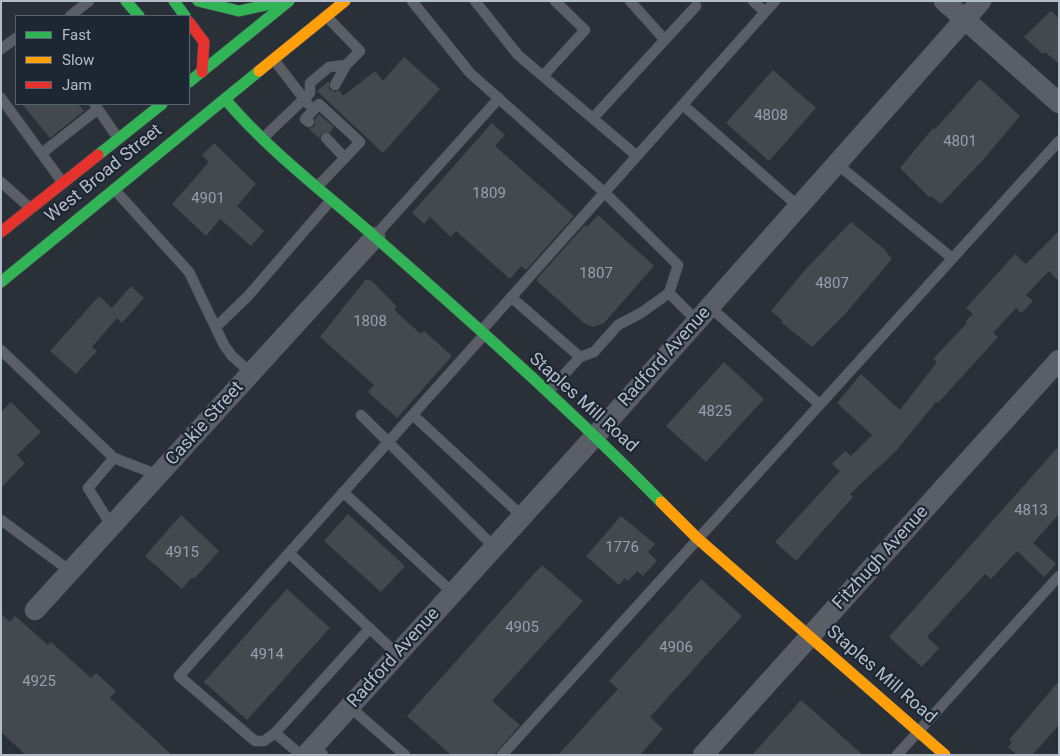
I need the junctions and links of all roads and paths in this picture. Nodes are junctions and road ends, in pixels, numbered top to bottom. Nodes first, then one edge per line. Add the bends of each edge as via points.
1 (89, 1) edge
2 (126, 1) edge
3 (174, 1) edge
4 (198, 1) edge
5 (284, 1) edge
6 (289, 1) edge
7 (345, 1) edge
8 (412, 1) edge
9 (475, 1) edge
10 (555, 1) edge
11 (630, 1) edge
12 (753, 1) edge
13 (775, 1) edge
14 (944, 1) edge
15 (981, 1) edge
16 (696, 6) dead end
17 (766, 12) junction
18 (71, 15) edge
19 (138, 15) edge
20 (184, 15) edge
21 (326, 16) junction
22 (965, 20) junction
23 (190, 23) edge
24 (15, 39) edge
25 (665, 40) junction
26 (1, 49) edge
27 (274, 59) junction
28 (346, 65) junction
29 (190, 67) edge
30 (205, 75) junction
31 (543, 76) junction
32 (190, 82) edge
33 (335, 85) dead end
34 (222, 96) junction
35 (312, 96) junction
36 (1, 98) edge
37 (498, 98) junction
38 (1059, 104) edge
39 (161, 105) edge
40 (683, 105) junction
41 (96, 107) edge
42 (314, 110) junction
43 (593, 118) junction
44 (309, 122) dead end
45 (326, 138) dead end
46 (119, 139) junction
47 (262, 139) junction
48 (1059, 141) edge
49 (42, 153) junction
50 (637, 156) junction
51 (345, 158) junction
52 (837, 164) junction
53 (1, 182) edge
54 (63, 184) junction
55 (318, 187) junction
56 (114, 189) junction
57 (605, 192) junction
58 (332, 200) junction
59 (798, 207) junction
60 (31, 209) junction
61 (1, 232) edge
62 (375, 237) junction
63 (952, 258) junction
64 (1, 282) edge
65 (669, 293) junction
66 (511, 297) junction
67 (703, 314) junction
68 (216, 327) junction
69 (481, 334) junction
70 (3, 356) edge
71 (580, 357) junction
72 (1059, 360) edge
73 (251, 373) junction
74 (547, 393) junction
75 (819, 404) junction
76 (362, 415) dead end
77 (413, 415) junction
78 (596, 435) junction
79 (389, 442) junction
80 (114, 458) junction
81 (158, 475) junction
82 (343, 492) junction
83 (522, 516) junction
84 (1, 520) edge
85 (112, 525) junction
86 (697, 538) junction
87 (494, 547) junction
88 (289, 553) junction
89 (70, 571) junction
90 (1059, 576) edge
91 (453, 593) junction
92 (34, 610) dead end
93 (370, 628) junction
94 (811, 636) junction
95 (397, 654) junction
96 (350, 707) junction
97 (918, 731) junction
98 (275, 733) junction
99 (712, 752) edge
100 (311, 753) edge
101 (405, 755) edge
102 (502, 755) edge
103 (897, 755) edge
104 (945, 755) edge

1 - 18 lane
2 - 19 main road
3 - 20 main road
4 - 5 main road via 234,12 248,12
6 - 30 main road
7 - 21 main road, West Broad Street
8 - 37 lane via 470,73
9 - 31 lane via 518,54
10 - 31 lane via 585,30
11 - 25 lane
12 - 17 lane
13 - 17 lane
14 - 22 street
15 - 22 street, Radford Avenue
16 - 25 lane
17 - 40 lane
21 - 27 main road, West Broad Street
21 - 28 lane via 360,51
22 - 38 street
22 - 52 street, Radford Avenue
23 - 30 main road via 204,42
24 - 26 lane
25 - 43 lane
27 - 34 main road, West Broad Street
27 - 35 lane
28 - 33 lane
28 - 35 lane via 330,66 310,83
29 - 30 main road
30 - 32 main road
31 - 43 lane
34 - 47 main road, Staples Mill Road
34 - 56 main road, West Broad Street
35 - 42 lane
35 - 47 lane
36 - 49 lane
37 - 57 lane
37 - 62 lane
39 - 46 main road, West Broad Street
40 - 50 lane
40 - 59 lane
41 - 46 lane
41 - 49 lane
42 - 44 lane via 306,119
42 - 51 lane via 319,104 360,142
43 - 50 lane
45 - 51 lane
46 - 54 main road, West Broad Street
47 - 55 main road, Staples Mill Road
48 - 63 lane
49 - 54 lane
50 - 57 lane
51 - 55 lane
52 - 59 street, Radford Avenue
52 - 63 lane
53 - 60 lane
54 - 60 main road, West Broad Street
55 - 58 main road, Staples Mill Road
56 - 64 main road, West Broad Street
56 - 68 lane via 190,272
57 - 65 lane via 678,265
57 - 66 lane
58 - 62 main road, Staples Mill Road
58 - 68 lane via 248,296
59 - 67 street, Radford Avenue
60 - 61 main road, West Broad Street
62 - 69 main road, Staples Mill Road
62 - 73 street, Caskie Street
63 - 75 lane
65 - 67 lane
65 - 71 lane via 618,325 594,352
66 - 69 lane
66 - 71 lane
67 - 75 lane
67 - 78 street, Radford Avenue
68 - 73 lane via 232,356
69 - 74 main road, Staples Mill Road
69 - 77 lane
70 - 80 lane
71 - 74 lane
72 - 94 street, Fitzhugh Avenue
73 - 81 street, Caskie Street
74 - 78 main road, Staples Mill Road
75 - 86 lane
76 - 79 lane
77 - 79 lane
77 - 83 lane
78 - 83 street, Radford Avenue
78 - 86 main road, Staples Mill Road
79 - 82 lane
79 - 87 lane
80 - 81 lane
80 - 85 lane via 88,488
81 - 85 street, Caskie Street
82 - 88 lane
82 - 91 lane
83 - 87 street, Radford Avenue
84 - 89 lane
85 - 89 street, Caskie Street
86 - 94 main road, Staples Mill Road
86 - 102 lane
87 - 91 street, Radford Avenue
88 - 93 lane
88 - 98 lane via 178,676 256,741 264,741
89 - 92 street, Caskie Street
90 - 97 lane
91 - 95 street, Radford Avenue
93 - 95 lane
93 - 98 lane
94 - 97 main road, Staples Mill Road
94 - 99 street, Fitzhugh Avenue
95 - 96 street, Radford Avenue
96 - 100 street, Radford Avenue
96 - 101 lane
97 - 103 lane
97 - 104 main road, Staples Mill Road
98 - 100 lane

